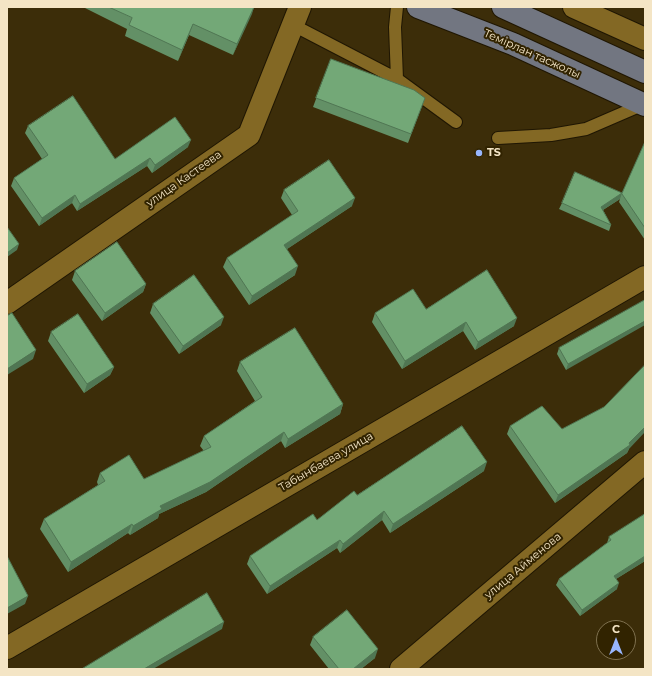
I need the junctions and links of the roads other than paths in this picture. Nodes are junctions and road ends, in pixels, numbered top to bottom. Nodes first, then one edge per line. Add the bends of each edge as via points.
1 (397, 7) edge
2 (418, 7) edge
3 (503, 7) edge
4 (574, 7) edge
5 (296, 16) edge
6 (645, 39) edge
7 (645, 72) edge
8 (398, 80) junction
9 (644, 105) edge
10 (456, 122) dead end
11 (498, 138) dead end
12 (644, 278) edge
13 (7, 303) edge
14 (645, 462) edge
15 (7, 648) edge
16 (401, 669) edge

1 - 8 lane via 395,27
2 - 9 main road, Темірлан тасжолы via 513,44
3 - 7 main road
4 - 6 street
5 - 8 lane
5 - 13 street, улица Кастеева via 249,135
8 - 10 lane
9 - 11 lane via 586,129 551,135
12 - 15 street, Табынбаева улица
14 - 16 street, улица Айменова

